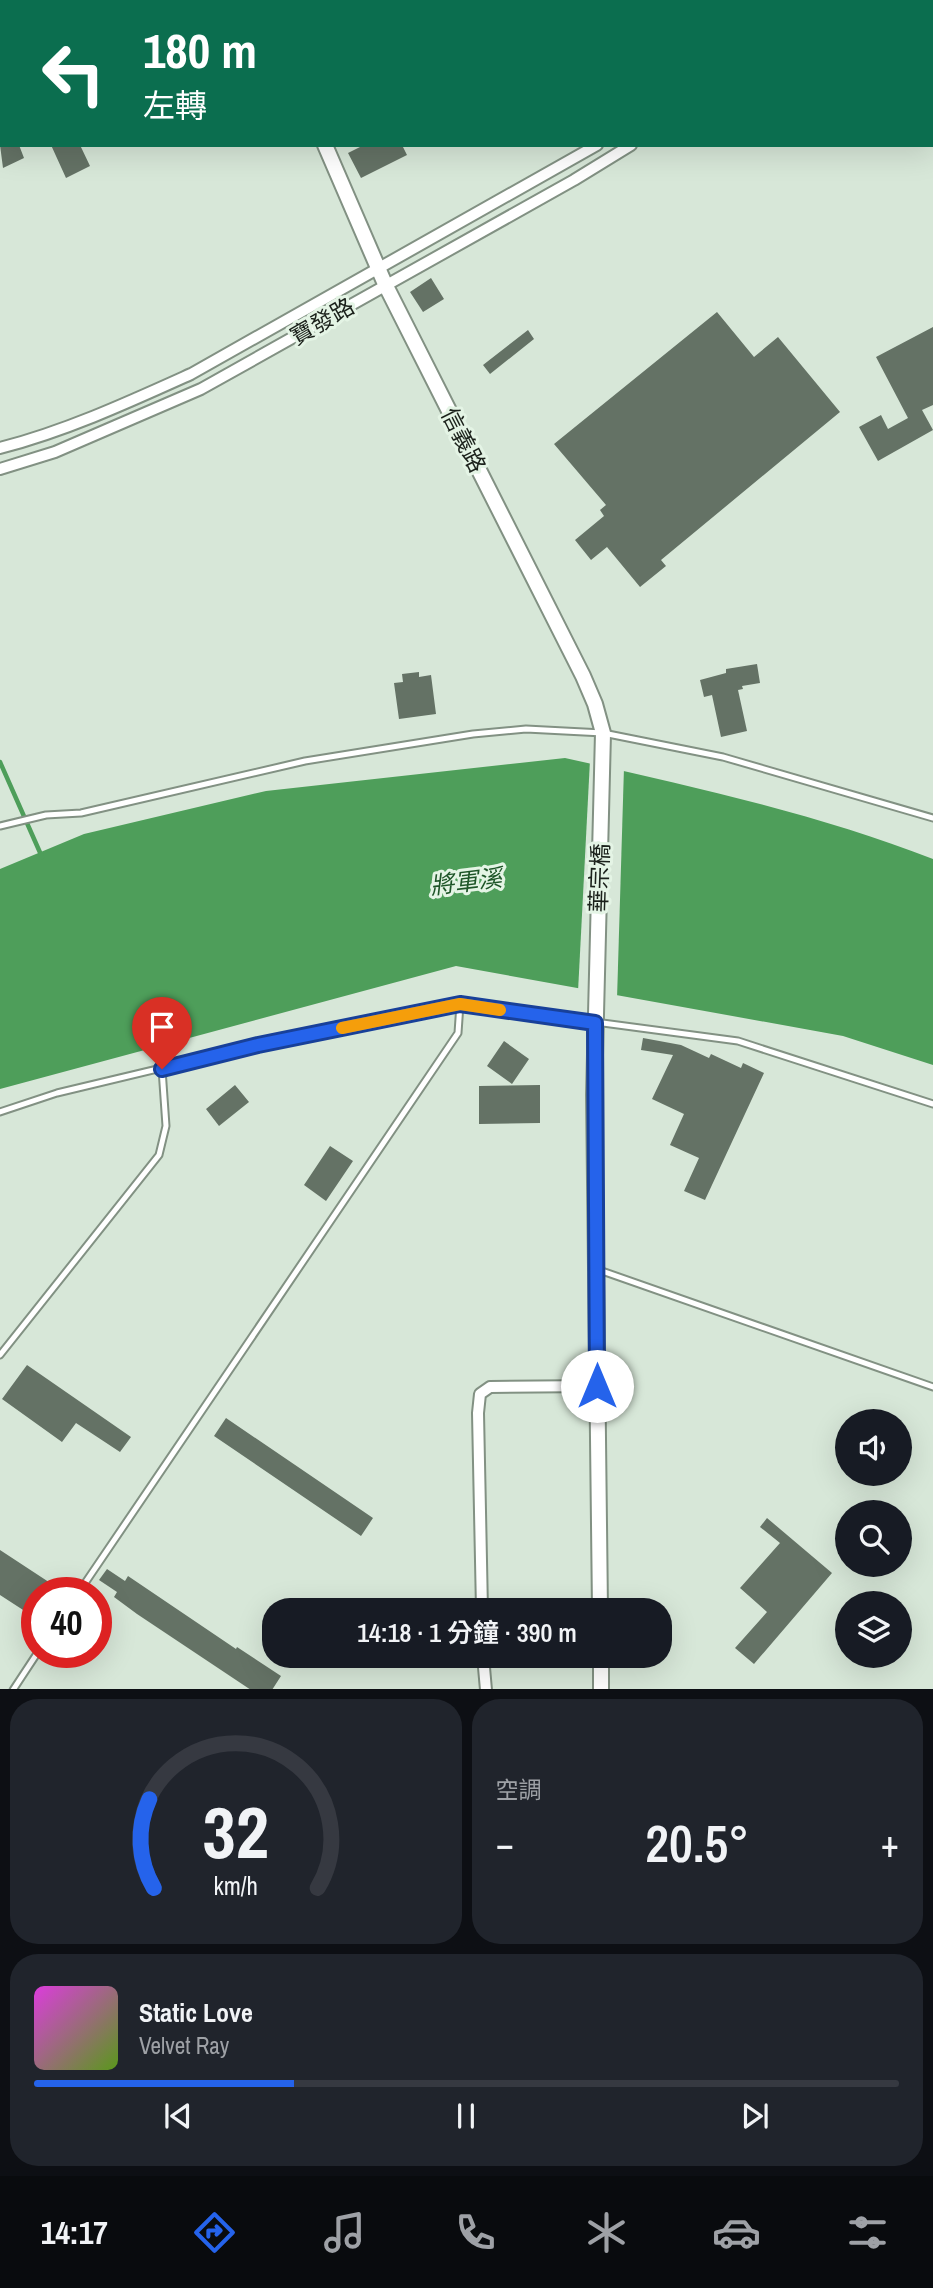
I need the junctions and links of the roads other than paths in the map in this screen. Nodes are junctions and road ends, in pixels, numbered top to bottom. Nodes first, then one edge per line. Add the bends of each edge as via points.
1 (326, 147) edge
2 (593, 147) edge
3 (628, 147) edge
4 (378, 267) junction
5 (385, 284) junction
6 (0, 448) edge
7 (0, 470) edge
8 (603, 733) junction
9 (933, 818) edge
10 (0, 826) edge
11 (460, 1004) junction
12 (595, 1023) junction
13 (162, 1069) junction
14 (933, 1104) edge
15 (0, 1112) edge
16 (597, 1269) junction
17 (0, 1355) edge
18 (597, 1386) junction
19 (933, 1387) edge
20 (89, 1577) edge
21 (482, 1598) edge
22 (600, 1598) edge
23 (27, 1668) edge
24 (484, 1668) edge
25 (601, 1668) edge
26 (13, 1689) edge
27 (486, 1689) edge
28 (601, 1689) edge

1 - 4 street, 信義路
2 - 4 street, 寶發路
3 - 5 street, 寶發路
4 - 5 street, 信義路
4 - 6 street, 寶發路 via 191,374 114,408
5 - 7 street, 寶發路 via 201,389 55,452
5 - 8 street, 信義路 via 583,676
8 - 9 lane via 723,758
8 - 10 lane via 526,729 473,734 305,761 81,813 46,815
8 - 12 street, 華宗橋
11 - 12 lane
11 - 13 lane
11 - 20 lane via 458,1033
12 - 14 lane via 738,1041
12 - 16 street, 華宗橋
13 - 15 lane via 57,1093
13 - 17 lane via 166,1126 159,1155
16 - 18 street, 華宗橋
16 - 19 lane
18 - 21 street via 491,1387 480,1394
18 - 22 street, 華宗橋
23 - 26 lane
24 - 27 street
25 - 28 street

